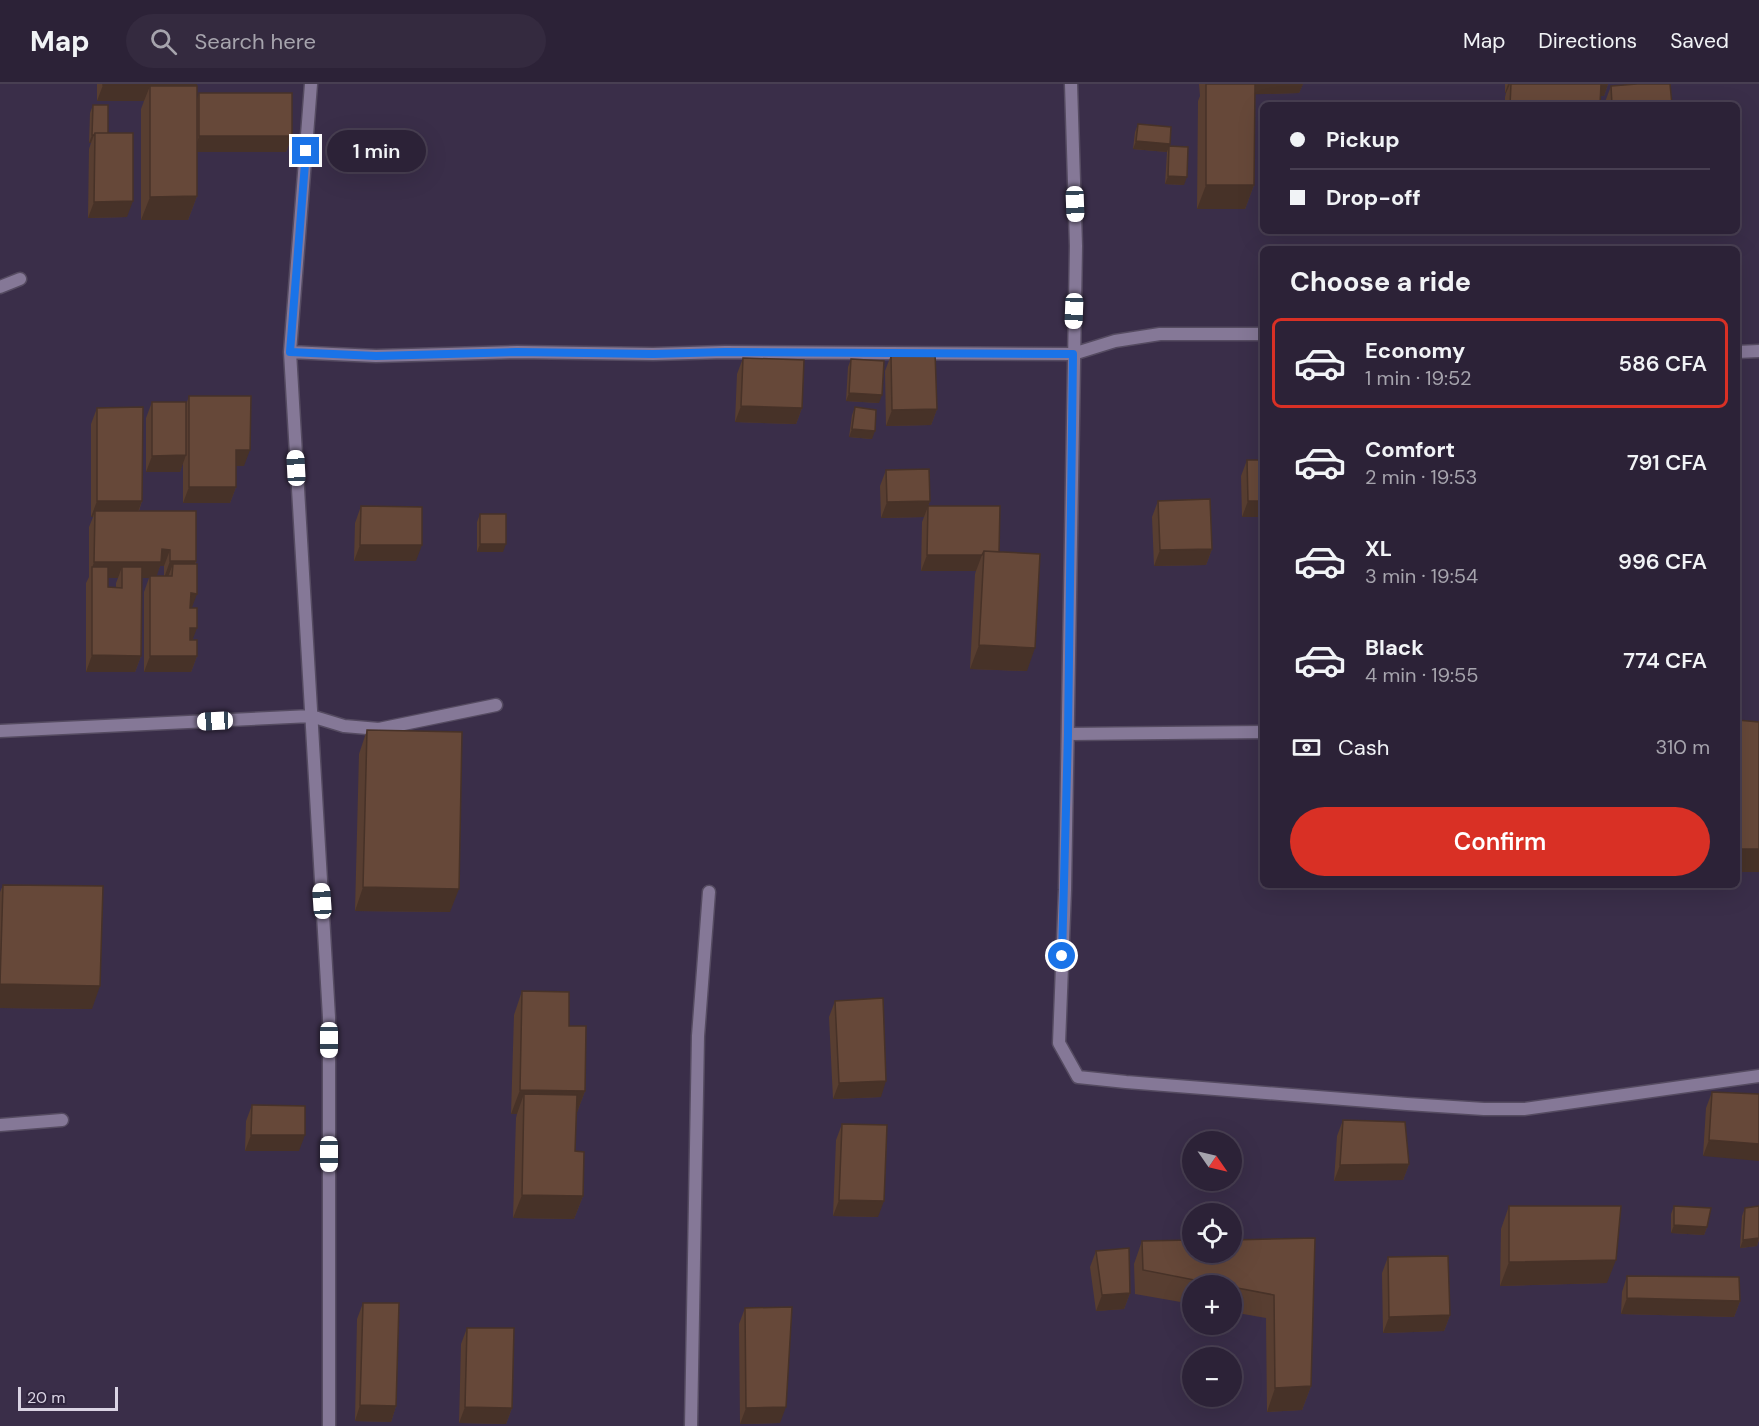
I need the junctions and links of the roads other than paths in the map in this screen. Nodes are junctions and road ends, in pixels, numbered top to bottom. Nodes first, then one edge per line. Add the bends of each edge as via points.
1 (311, 84) edge
2 (1071, 84) edge
3 (20, 279) dead end
4 (0, 287) edge
5 (1260, 334) edge
6 (1759, 351) edge
7 (290, 352) junction
8 (1740, 352) edge
9 (1073, 354) junction
10 (496, 705) dead end
11 (311, 716) junction
12 (0, 731) edge
13 (1260, 732) edge
14 (1068, 734) junction
15 (708, 892) dead end
16 (1759, 1076) edge
17 (62, 1120) dead end
18 (0, 1125) edge
19 (329, 1426) edge
20 (691, 1426) edge

1 - 7 street
2 - 9 street via 1076,246
3 - 4 street
5 - 9 street via 1160,334
6 - 8 street
7 - 9 street via 376,356 517,352
7 - 11 street
9 - 14 street
10 - 11 street via 379,729 344,726
11 - 12 street
11 - 19 street via 329,1017
13 - 14 street
14 - 16 street via 1059,1043 1078,1077 1407,1104 1524,1109
15 - 20 street via 698,1036
17 - 18 street

